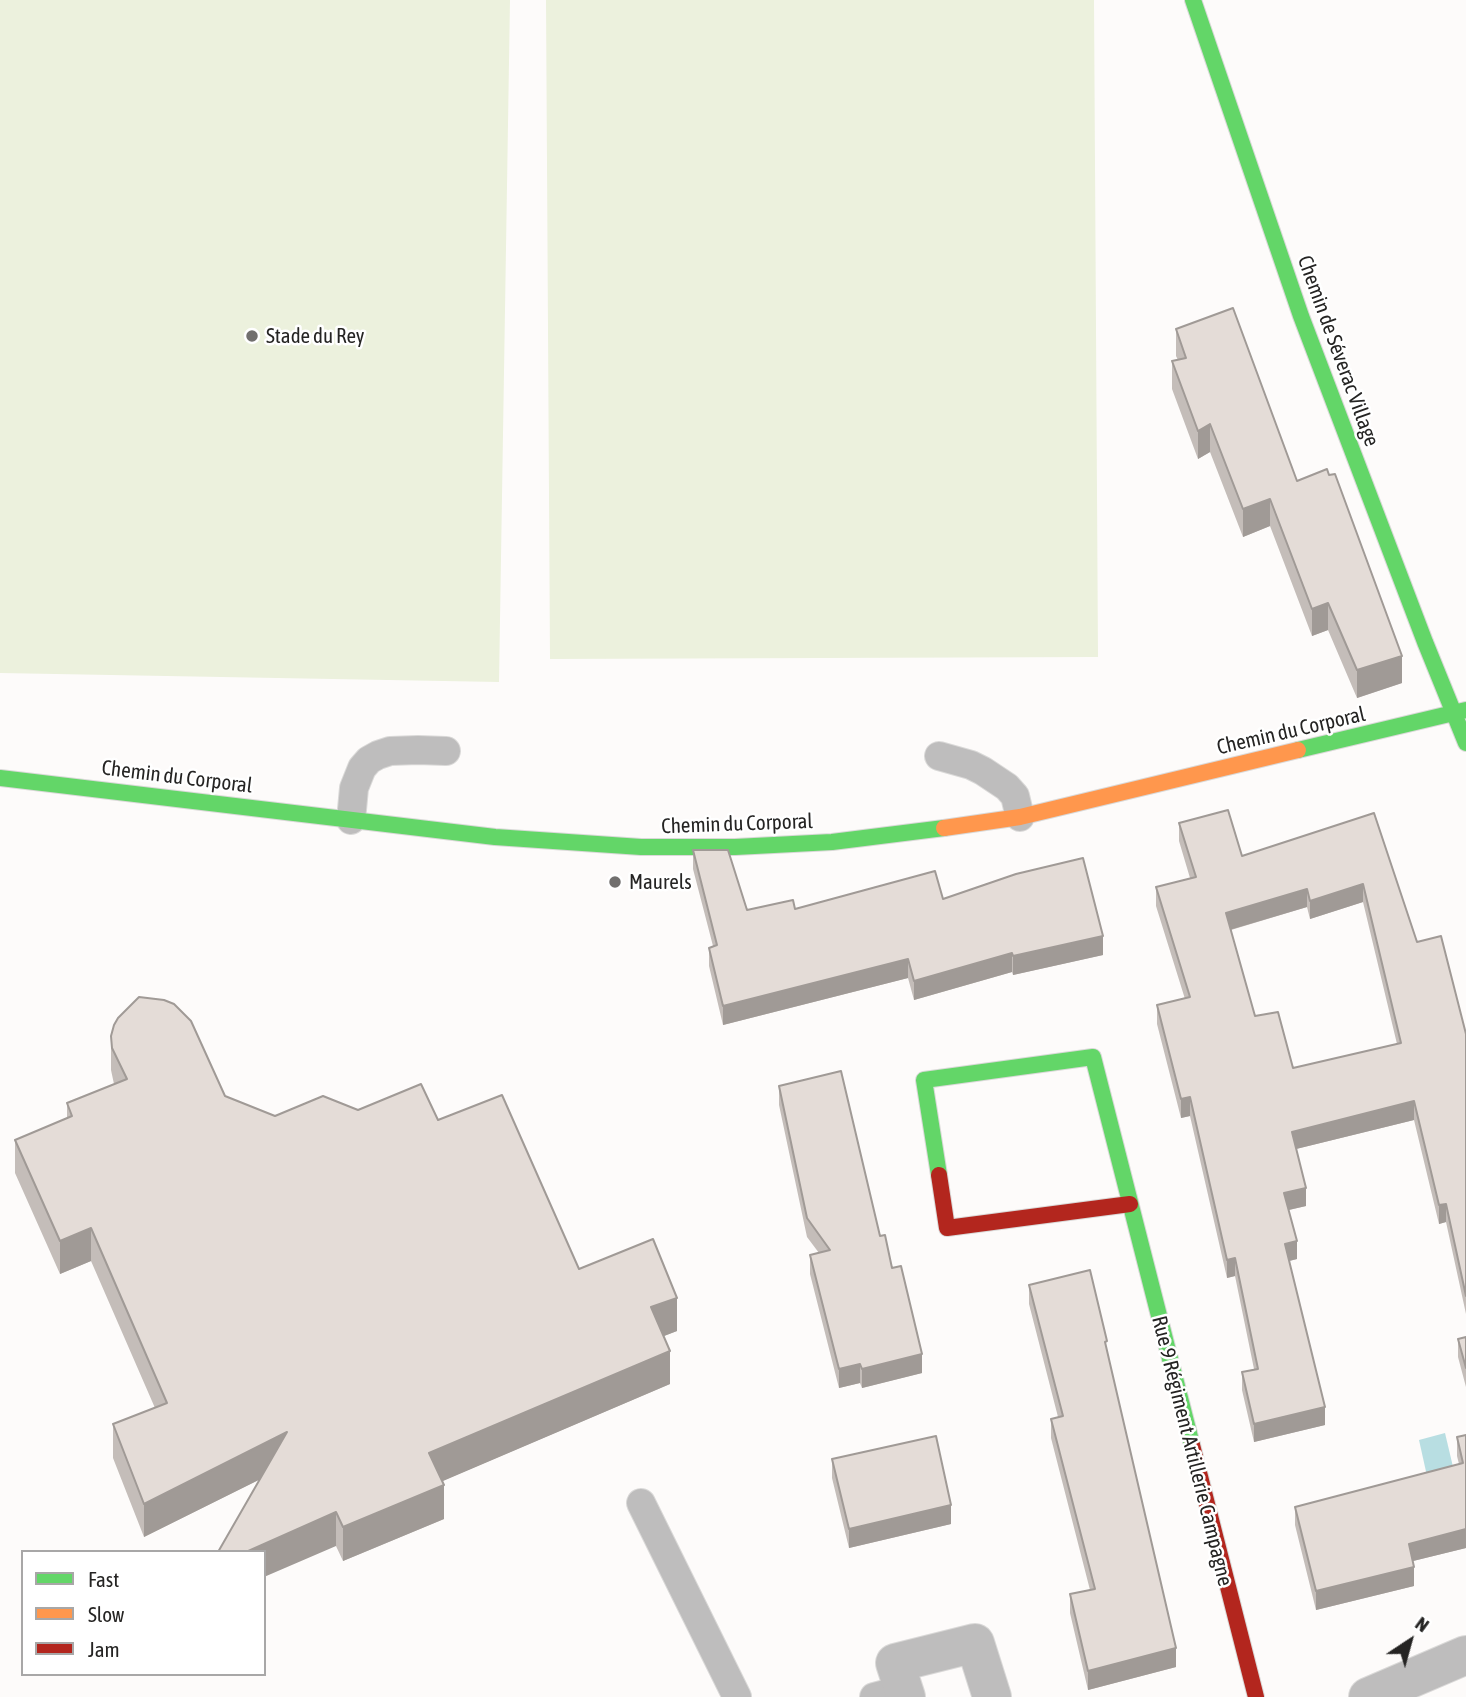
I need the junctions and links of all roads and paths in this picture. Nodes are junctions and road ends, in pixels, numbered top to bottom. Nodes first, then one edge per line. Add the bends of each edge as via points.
1 (1193, 0) edge
2 (1460, 712) edge
3 (1466, 743) edge
4 (446, 751) dead end
5 (939, 756) dead end
6 (0, 778) edge
7 (1020, 817) junction
8 (351, 820) junction
9 (1130, 1204) junction
10 (640, 1503) dead end
11 (1466, 1655) edge
12 (895, 1694) edge
13 (737, 1697) edge
14 (992, 1697) edge
15 (1256, 1697) edge
16 (1368, 1697) edge

1 - 2 street, Chemin de Séverac Village via 1301,316
2 - 3 street, Chemin de Séverac Village
2 - 7 street, Chemin du Corporal
4 - 8 lane via 390,751 369,760 354,788
5 - 7 lane via 971,765 1007,787 1015,796
6 - 8 street, Chemin du Corporal
7 - 8 street, Chemin du Corporal via 832,842 641,848
9 - 9 street, Rue 9 Régiment Artillerie Campagne via 1093,1058 923,1080 947,1228
9 - 15 street, Rue 9 Régiment Artillerie Campagne
10 - 13 lane
11 - 16 street
12 - 14 street via 895,1663 975,1643

